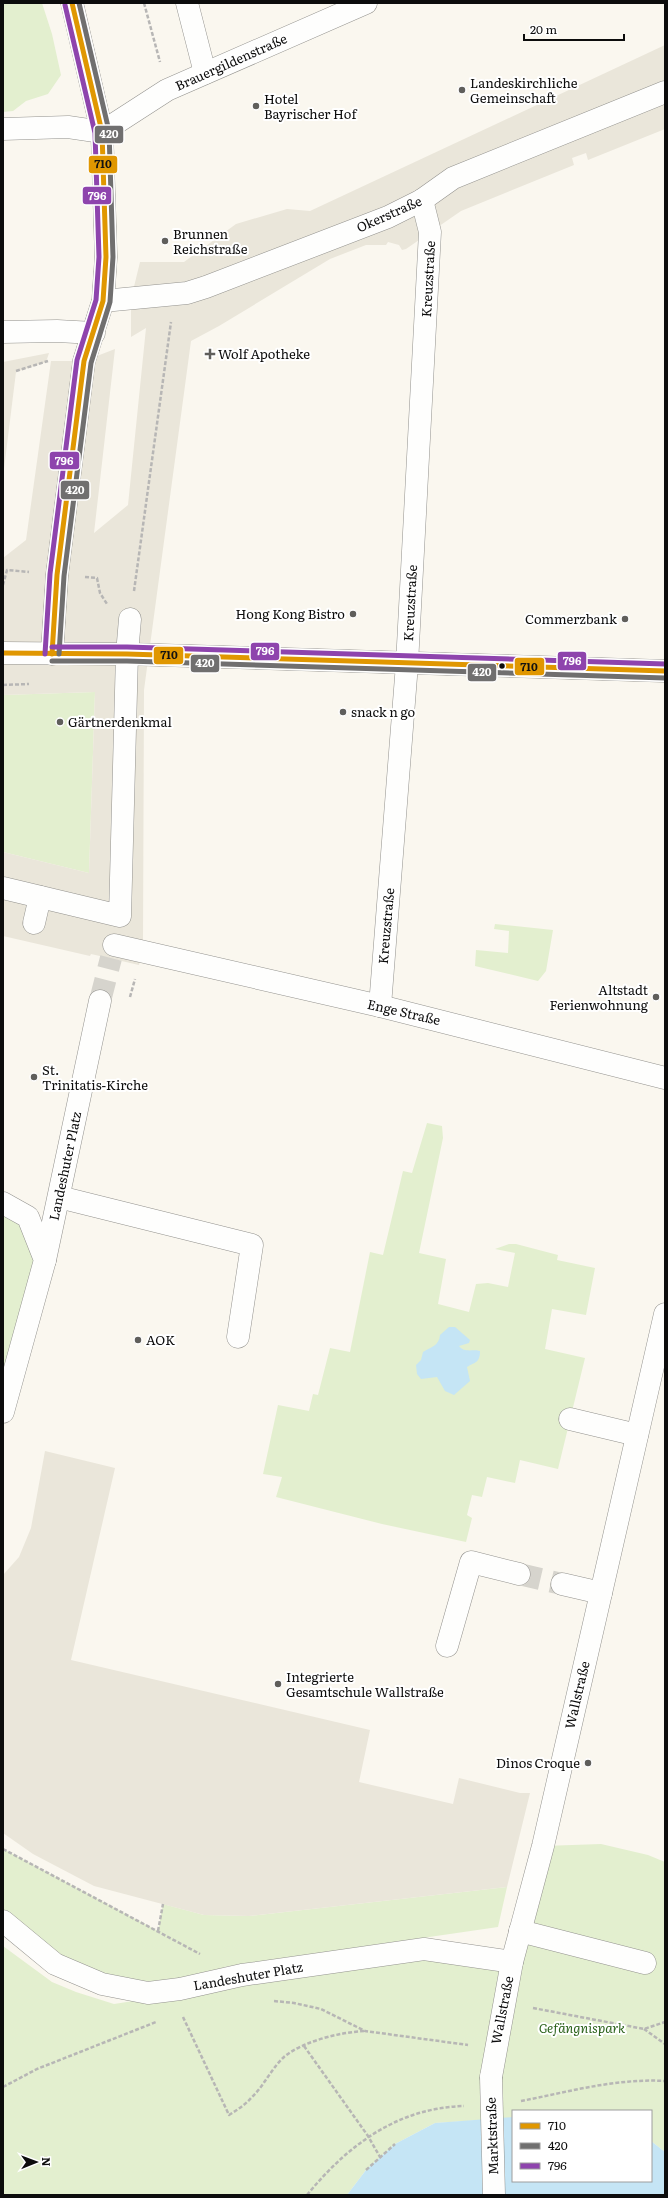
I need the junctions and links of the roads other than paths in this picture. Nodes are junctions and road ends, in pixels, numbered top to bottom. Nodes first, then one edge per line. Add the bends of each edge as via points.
1 (72, 3) edge
2 (187, 3) edge
3 (366, 3) edge
4 (205, 73) junction
5 (665, 92) edge
6 (3, 129) edge
7 (102, 132) junction
8 (422, 200) junction
9 (102, 301) junction
10 (3, 332) edge
11 (94, 333) junction
12 (130, 619) road end
13 (3, 654) edge
14 (52, 654) junction
15 (126, 654) junction
16 (407, 664) junction
17 (665, 671) edge
18 (3, 888) edge
19 (40, 897) junction
20 (120, 916) junction
21 (34, 923) dead end
22 (100, 1001) tunnel mouth
23 (380, 1006) junction
24 (665, 1078) edge
25 (58, 1197) junction
26 (3, 1203) edge
27 (45, 1260) junction
28 (665, 1314) edge
29 (238, 1337) dead end
30 (3, 1412) edge
31 (570, 1419) dead end
32 (637, 1434) junction
33 (519, 1574) tunnel mouth
34 (562, 1584) tunnel mouth
35 (601, 1593) junction
36 (447, 1646) dead end
37 (3, 1921) edge
38 (520, 1931) junction
39 (512, 1962) junction
40 (645, 1963) dead end
41 (491, 2077) joint
42 (494, 2195) edge

1 - 7 street
2 - 4 street
3 - 4 street, Brauergildenstraße
4 - 7 street, Brauergildenstraße via 167,90
5 - 8 street, Okerstraße via 453,178
6 - 7 street via 68,127
7 - 9 street via 106,257
8 - 9 street, Okerstraße via 388,216 187,293
8 - 16 street, Kreuzstraße via 430,232
9 - 11 street
10 - 11 street
11 - 14 street via 84,361 57,575
12 - 15 street
13 - 14 street
14 - 15 street
15 - 16 street
15 - 20 street
16 - 17 street
16 - 23 street, Kreuzstraße
18 - 19 street
19 - 20 street
19 - 21 street
20 - 23 street, Enge Straße via 113,951 141,952
22 - 25 street, Landeshuter Platz
23 - 24 street, Enge Straße
25 - 27 street, Landeshuter Platz
25 - 29 street via 252,1245
26 - 27 street, Landeshuter Platz via 28,1217
27 - 30 street, Landeshuter Platz
28 - 32 street, Wallstraße
31 - 32 street
32 - 35 street, Wallstraße
33 - 36 street via 471,1562
34 - 35 street
35 - 38 street, Wallstraße
37 - 39 street, Landeshuter Platz via 55,1964 102,1984 148,1993 180,1989 225,1978 424,1949
38 - 39 street, Wallstraße
38 - 40 street
39 - 41 street, Wallstraße
41 - 42 street, Marktstraße, bridge

